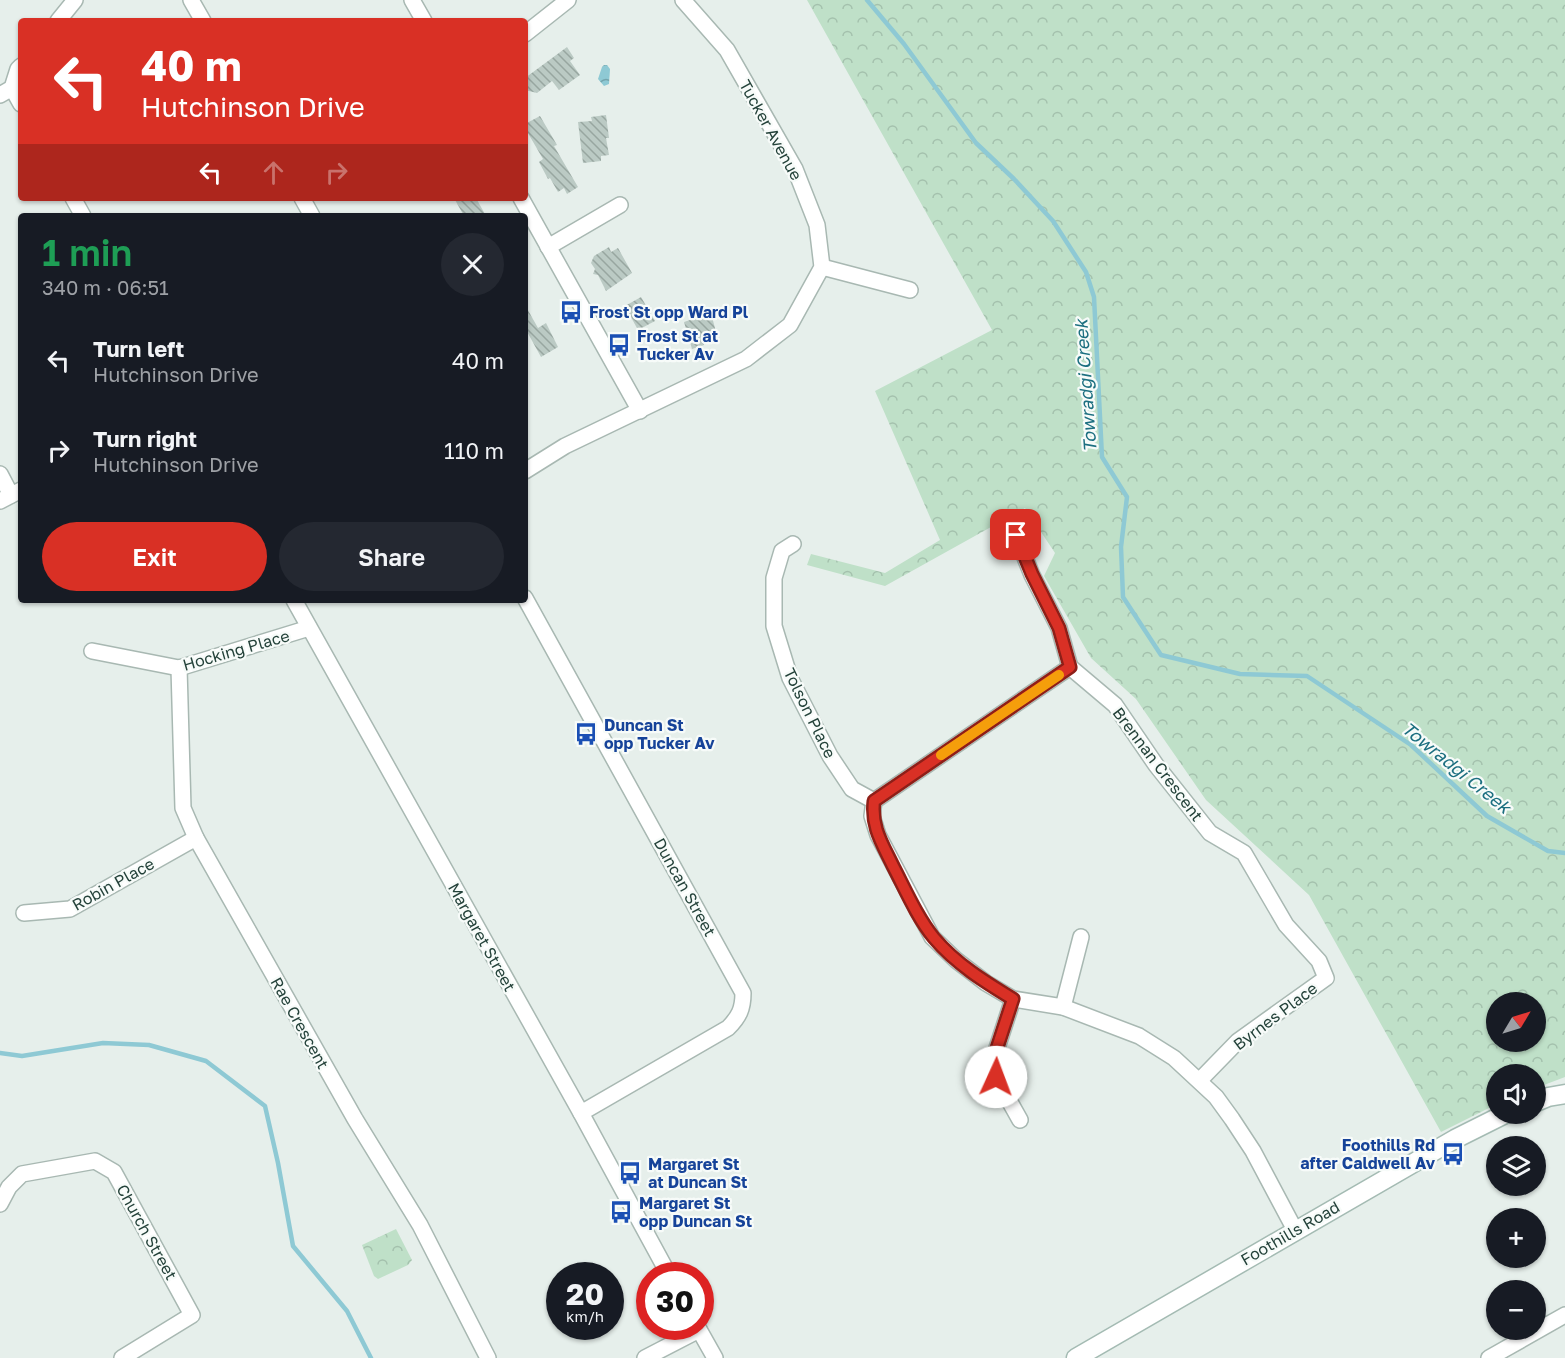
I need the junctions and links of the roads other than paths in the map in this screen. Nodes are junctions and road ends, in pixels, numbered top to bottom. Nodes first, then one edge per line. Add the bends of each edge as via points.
1 (75, 0) edge
2 (191, 0) edge
3 (412, 0) edge
4 (568, 0) edge
5 (682, 0) edge
6 (60, 18) edge
7 (201, 18) edge
8 (422, 18) edge
9 (528, 32) edge
10 (18, 69) edge
11 (6, 91) edge
12 (18, 101) edge
13 (523, 201) edge
14 (620, 205) dead end
15 (548, 247) junction
16 (822, 267) junction
17 (910, 290) dead end
18 (640, 411) junction
19 (528, 469) edge
20 (0, 474) edge
21 (11, 495) edge
22 (1016, 535) dead end
23 (793, 544) dead end
24 (528, 602) edge
25 (296, 603) edge
26 (309, 628) junction
27 (92, 651) dead end
28 (1070, 667) junction
29 (179, 668) junction
30 (874, 801) junction
31 (196, 838) junction
32 (24, 913) dead end
33 (1081, 937) dead end
34 (1326, 978) joint
35 (1013, 999) junction
36 (1063, 1007) junction
37 (1200, 1080) junction
38 (1565, 1094) edge
39 (1546, 1098) edge
40 (581, 1113) junction
41 (1020, 1120) dead end
42 (1486, 1124) edge
43 (4, 1184) edge
44 (0, 1204) edge
45 (1295, 1230) junction
46 (662, 1262) edge
47 (1565, 1315) edge
48 (677, 1340) edge
49 (705, 1340) edge
50 (1491, 1357) edge
51 (122, 1358) edge
52 (488, 1358) edge
53 (645, 1358) edge
54 (715, 1358) edge
55 (1076, 1358) edge

1 - 6 street
2 - 7 street
3 - 8 street
4 - 9 street
5 - 16 street, Tucker Avenue via 727,50 795,169 817,225
10 - 11 street
11 - 12 street
13 - 15 street
14 - 15 street
15 - 18 street
16 - 17 street
16 - 18 street via 790,325 782,332 746,359
18 - 19 street via 565,446
20 - 21 street
22 - 28 street via 1059,628
23 - 30 street, Tolson Place via 782,551 774,578 774,626 790,678 830,756 852,789
24 - 40 street, Duncan Street via 743,993 739,1017 728,1028
25 - 26 street, Margaret Street
26 - 29 street, Hocking Place
26 - 40 street, Margaret Street
27 - 29 street, Hocking Place
28 - 30 street
28 - 34 street, Brennan Crescent via 1115,705 1210,833 1244,854 1286,925 1319,961
29 - 31 street, Rae Crescent via 183,808
30 - 35 street via 872,816 878,835 933,937 956,960
31 - 32 street, Robin Place via 70,909
31 - 52 street, Rae Crescent via 355,1119 420,1225
33 - 36 street
34 - 37 street, Byrnes Place via 1238,1041
35 - 36 street
35 - 41 street via 995,1054 996,1077
36 - 37 street via 1139,1035
37 - 45 street via 1253,1151
38 - 39 main road
40 - 46 street, Margaret Street
42 - 45 main road, Foothills Road
43 - 44 street, Church Street
43 - 51 street, Church Street via 22,1174 95,1161 114,1172 192,1315
45 - 55 main road, Foothills Road
47 - 50 street
48 - 53 street
49 - 54 street

